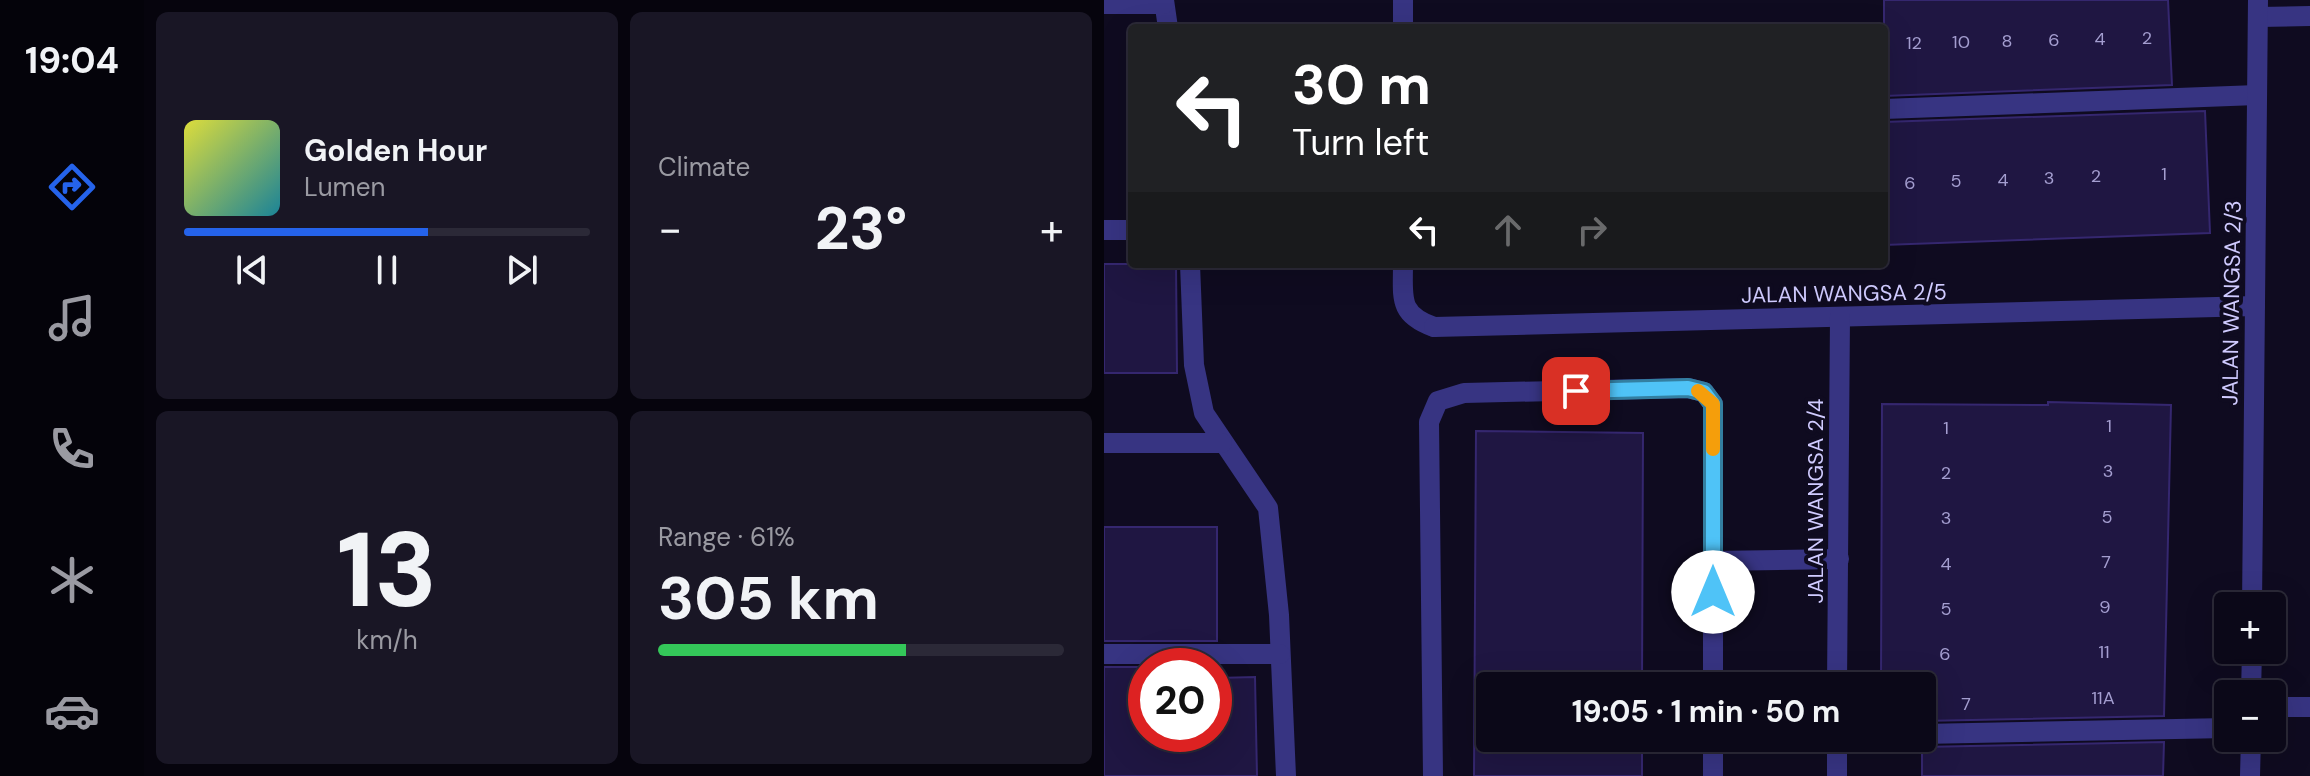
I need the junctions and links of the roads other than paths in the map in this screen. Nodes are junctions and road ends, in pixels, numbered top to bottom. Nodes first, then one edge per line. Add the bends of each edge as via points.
1 (1403, 0) edge
2 (1164, 2) edge
3 (1104, 4) edge
4 (2258, 9) edge
5 (2310, 16) edge
6 (1167, 24) edge
7 (1403, 24) edge
8 (2257, 95) junction
9 (1888, 109) edge
10 (1104, 230) edge
11 (1128, 230) edge
12 (1190, 268) edge
13 (1403, 268) edge
14 (2255, 306) junction
15 (1840, 317) junction
16 (1104, 443) edge
17 (1222, 443) junction
18 (1839, 559) junction
19 (1713, 561) junction
20 (2252, 592) edge
21 (1104, 654) edge
22 (1280, 654) junction
23 (1713, 672) edge
24 (1837, 672) edge
25 (2286, 707) edge
26 (2310, 707) edge
27 (2214, 728) edge
28 (1936, 734) edge
29 (1713, 752) edge
30 (1837, 752) edge
31 (2251, 752) edge
32 (1286, 776) edge
33 (1433, 776) edge
34 (1713, 776) edge
35 (1837, 776) edge
36 (2250, 776) edge

1 - 7 street
2 - 3 street
2 - 6 street
4 - 5 street
4 - 8 street, JALAN WANGSA 2/3
8 - 9 street
8 - 14 street, JALAN WANGSA 2/3
10 - 11 street
12 - 17 street via 1194,365 1204,413
13 - 15 street, JALAN WANGSA 2/5 via 1403,303 1414,319 1434,327
14 - 15 street, JALAN WANGSA 2/5
14 - 20 street, JALAN WANGSA 2/3
15 - 18 street, JALAN WANGSA 2/4
16 - 17 street
17 - 22 street via 1268,508
18 - 19 street
18 - 24 street, JALAN WANGSA 2/4
19 - 23 street
19 - 33 street via 1713,404 1704,392 1688,388 1464,393 1438,401 1429,422
21 - 22 street
22 - 32 street
25 - 26 street
27 - 28 street
29 - 34 street
30 - 35 street
31 - 36 street

